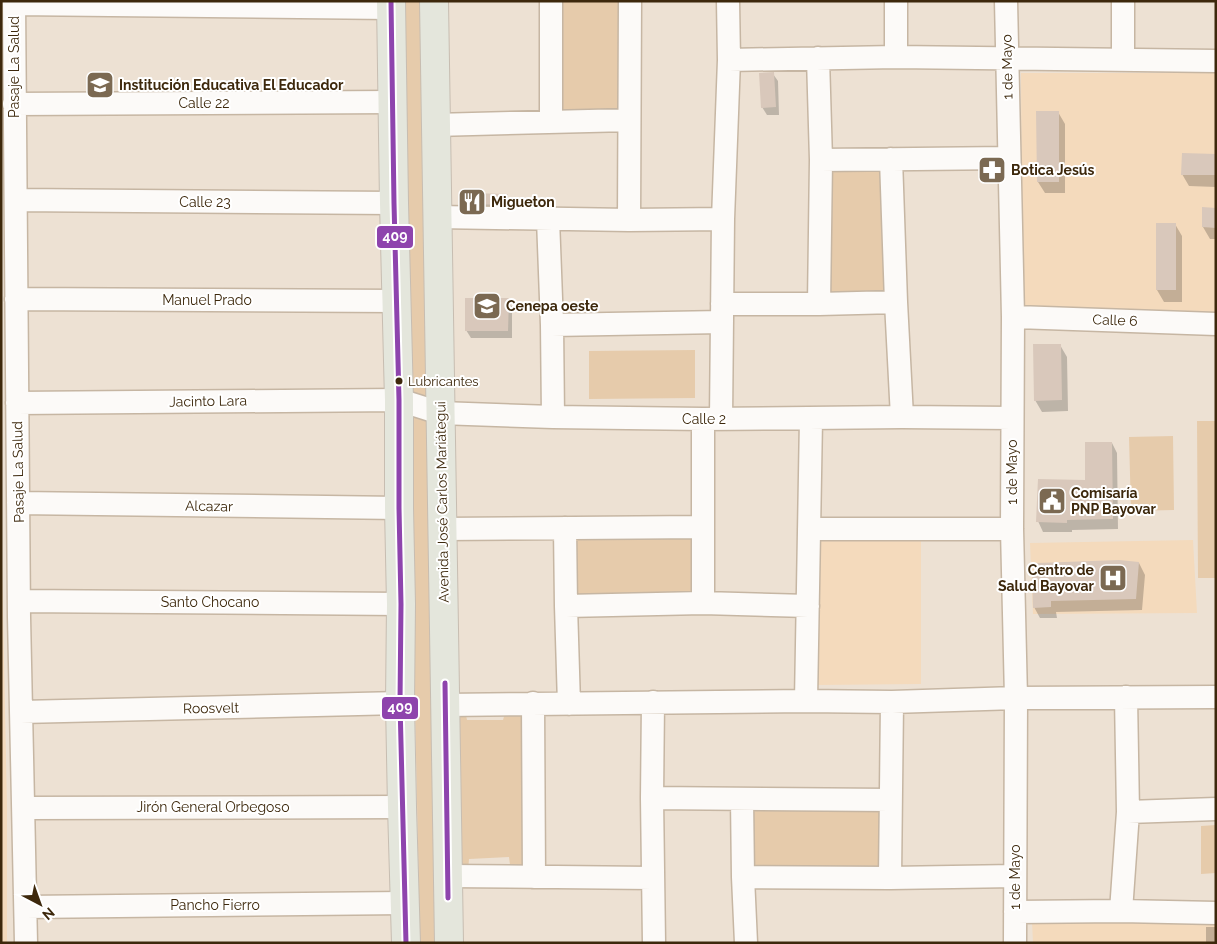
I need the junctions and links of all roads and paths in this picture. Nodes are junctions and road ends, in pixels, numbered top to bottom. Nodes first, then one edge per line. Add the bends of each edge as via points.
1 (434, 1) edge
2 (551, 1) edge
3 (630, 1) edge
4 (728, 1) edge
5 (896, 1) edge
6 (1006, 1) edge
7 (1123, 1) edge
8 (14, 3) edge
9 (391, 5) edge
10 (896, 57) junction
11 (818, 58) junction
12 (1008, 59) junction
13 (729, 60) junction
14 (1123, 60) junction
15 (1216, 61) edge
16 (393, 102) junction
17 (14, 104) junction
18 (629, 120) junction
19 (551, 122) junction
20 (435, 125) junction
21 (1009, 158) junction
22 (891, 159) junction
23 (821, 160) junction
24 (16, 200) junction
25 (394, 203) junction
26 (437, 217) junction
27 (548, 219) junction
28 (723, 219) junction
29 (629, 220) junction
30 (16, 298) junction
31 (397, 301) junction
32 (896, 302) junction
33 (819, 304) junction
34 (722, 313) junction
35 (1014, 317) junction
36 (1216, 324) edge
37 (552, 325) junction
38 (399, 400) junction
39 (17, 403) junction
40 (440, 413) junction
41 (553, 417) junction
42 (902, 417) junction
43 (811, 418) junction
44 (1012, 418) junction
45 (712, 419) junction
46 (18, 503) junction
47 (399, 508) junction
48 (703, 527) junction
49 (565, 528) junction
50 (442, 529) junction
51 (809, 529) junction
52 (1012, 529) junction
53 (20, 601) junction
54 (703, 603) junction
55 (402, 604) junction
56 (566, 606) junction
57 (808, 606) junction
58 (1216, 697) edge
59 (1016, 698) junction
60 (1126, 698) junction
61 (806, 701) junction
62 (653, 702) junction
63 (892, 702) junction
64 (400, 703) junction
65 (532, 704) junction
66 (569, 704) junction
67 (445, 705) junction
68 (21, 712) junction
69 (652, 798) junction
70 (742, 799) junction
71 (890, 800) junction
72 (402, 807) junction
73 (24, 808) junction
74 (1216, 809) edge
75 (1128, 812) junction
76 (448, 876) junction
77 (1015, 876) junction
78 (534, 877) junction
79 (652, 878) junction
80 (743, 878) junction
81 (890, 878) junction
82 (405, 903) junction
83 (26, 907) junction
84 (1121, 911) junction
85 (1016, 912) junction
86 (1216, 913) edge
87 (26, 943) edge
88 (406, 943) edge
89 (449, 943) edge
90 (654, 943) edge
91 (746, 943) edge
92 (1015, 943) edge

1 - 20 main road, Avenida José Carlos Mariátegui
2 - 19 street
3 - 18 street
4 - 13 street
5 - 10 street
6 - 12 street, 1 de Mayo
7 - 14 street
8 - 9 street
8 - 17 street, Pasaje La Salud
9 - 16 main road
10 - 11 street
10 - 12 street
11 - 13 street
11 - 23 street
12 - 14 street
12 - 21 street, 1 de Mayo
13 - 28 street
14 - 15 street
16 - 17 street, Calle 22
16 - 25 main road
17 - 24 street, Pasaje La Salud
18 - 19 street
18 - 29 street
19 - 20 street
20 - 26 main road, Avenida José Carlos Mariátegui
21 - 22 street
21 - 35 street, 1 de Mayo
22 - 23 street
22 - 32 street
23 - 33 street
24 - 25 street, Calle 23
24 - 30 street, Pasaje La Salud
25 - 31 main road
26 - 27 street
26 - 40 main road, Avenida José Carlos Mariátegui
27 - 29 street
27 - 37 street
28 - 29 street
28 - 34 street
30 - 31 street, Manuel Prado
30 - 39 street, Pasaje La Salud
31 - 38 main road
32 - 33 street
32 - 42 street
33 - 34 street
34 - 37 street
34 - 45 street
35 - 36 street, Calle 6
35 - 44 street, 1 de Mayo
37 - 41 street
38 - 39 street, Jacinto Lara
38 - 40 street, Calle 2
38 - 47 main road
39 - 46 street, Pasaje La Salud
40 - 41 street, Calle 2
40 - 50 main road, Avenida José Carlos Mariátegui
41 - 45 street, Calle 2
42 - 43 street, Calle 2
42 - 44 street, Calle 2
43 - 45 street, Calle 2
43 - 51 street
44 - 52 street, 1 de Mayo
45 - 48 street
46 - 47 street, Alcazar
46 - 53 street, Pasaje La Salud
47 - 55 main road
48 - 49 street
48 - 54 street
49 - 50 street
49 - 56 street
50 - 67 main road, Avenida José Carlos Mariátegui
51 - 52 street
51 - 57 street
52 - 59 street, 1 de Mayo
53 - 55 street, Santo Chocano
53 - 68 street, Pasaje La Salud
54 - 56 street
54 - 57 street
55 - 64 main road
56 - 66 street
57 - 61 street
58 - 60 street
59 - 60 street
59 - 63 street
59 - 77 street, 1 de Mayo
60 - 75 street
61 - 62 street
61 - 63 street
62 - 66 street
62 - 69 street
63 - 71 street
64 - 68 street, Roosvelt
64 - 72 main road
65 - 66 street
65 - 67 street
65 - 78 street
67 - 76 main road, Avenida José Carlos Mariátegui
68 - 73 street, Pasaje La Salud
69 - 70 street
69 - 79 street
70 - 71 street
70 - 80 street
71 - 81 street
72 - 73 street, Jirón General Orbegoso
72 - 82 main road
73 - 83 street, Pasaje La Salud
74 - 75 street
75 - 84 street
76 - 78 street
76 - 89 main road, Avenida José Carlos Mariátegui
77 - 81 street
77 - 85 street, 1 de Mayo
78 - 79 street
79 - 90 street
80 - 81 street
80 - 91 street
82 - 83 street, Pancho Fierro
82 - 88 main road
83 - 87 street, Pasaje La Salud
84 - 85 street
84 - 86 street
85 - 92 street, 1 de Mayo

